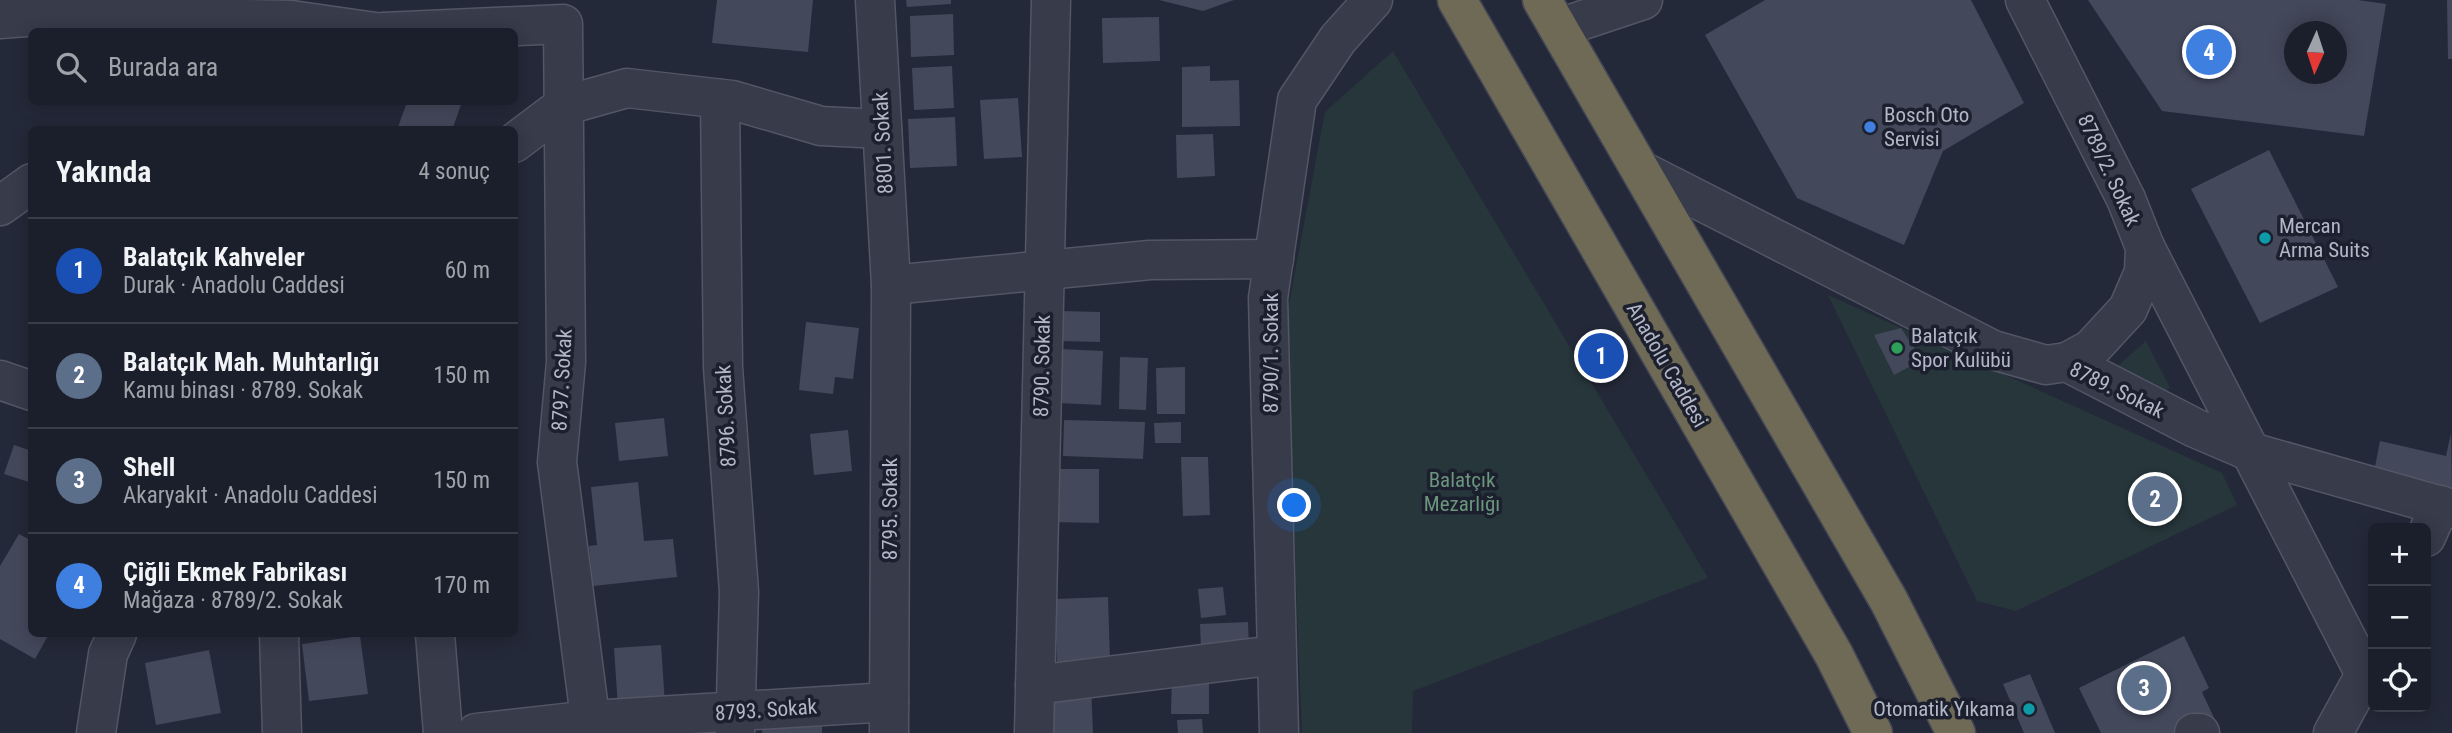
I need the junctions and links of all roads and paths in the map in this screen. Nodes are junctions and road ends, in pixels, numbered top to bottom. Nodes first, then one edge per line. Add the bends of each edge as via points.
1 (876, 0) edge
2 (1051, 0) edge
3 (1373, 0) edge
4 (1457, 0) edge
5 (1643, 0) edge
6 (2025, 0) edge
7 (1550, 14) edge
8 (0, 19) edge
9 (347, 28) edge
10 (473, 28) edge
11 (720, 99) junction
12 (563, 106) junction
13 (882, 129) junction
14 (518, 141) edge
15 (1644, 172) junction
16 (28, 186) edge
17 (0, 206) edge
18 (2145, 247) junction
19 (1274, 259) junction
20 (1045, 270) junction
21 (891, 285) junction
22 (2067, 362) junction
23 (0, 380) edge
24 (28, 390) edge
25 (2251, 452) junction
26 (2439, 517) edge
27 (116, 637) edge
28 (279, 637) edge
29 (435, 637) edge
30 (1276, 655) junction
31 (2368, 664) edge
32 (2368, 672) edge
33 (1035, 685) junction
34 (889, 717) edge
35 (734, 723) edge
36 (592, 726) edge
37 (1959, 731) edge
38 (96, 733) edge
39 (282, 733) edge
40 (443, 733) edge
41 (476, 733) edge
42 (1034, 733) edge
43 (1279, 733) edge
44 (1873, 733) edge
45 (2194, 733) edge
46 (2200, 733) edge
47 (2333, 733) edge

1 - 13 street, 8801. Sokak
2 - 20 street, 8790. Sokak
3 - 19 street, 8790/1. Sokak via 1338,39 1297,100
4 - 44 highway, Anadolu Caddesi via 1835,655
5 - 7 street
6 - 18 street, 8789/2. Sokak via 2126,199
7 - 15 highway
8 - 9 street via 51,15 291,20
10 - 12 street, 8797. Sokak via 563,24
11 - 12 street via 626,88
11 - 13 street via 821,126
11 - 35 street, 8796. Sokak via 723,368 739,592
12 - 14 street
12 - 36 street, 8797. Sokak via 566,362 557,462
13 - 21 street, 8801. Sokak
15 - 22 street, 8789. Sokak via 1993,350 2046,365
15 - 37 highway
16 - 17 street
18 - 22 street, 8789/2. Sokak via 2144,272 2129,309 2091,349
18 - 25 street
19 - 20 street via 1150,260
19 - 30 street, 8790/1. Sokak via 1268,298
20 - 21 street
20 - 33 street, 8790. Sokak
21 - 34 street, 8795. Sokak
22 - 25 street, 8789. Sokak
23 - 24 street
25 - 26 street, 8789. Sokak
25 - 31 street
27 - 38 street via 108,654
28 - 39 street
29 - 40 street
30 - 33 street
30 - 43 street, 8790/1. Sokak
32 - 47 street
33 - 42 street, 8790. Sokak
34 - 35 street, 8793. Sokak
35 - 36 street, 8793. Sokak
36 - 41 street, 8793. Sokak
45 - 46 street

